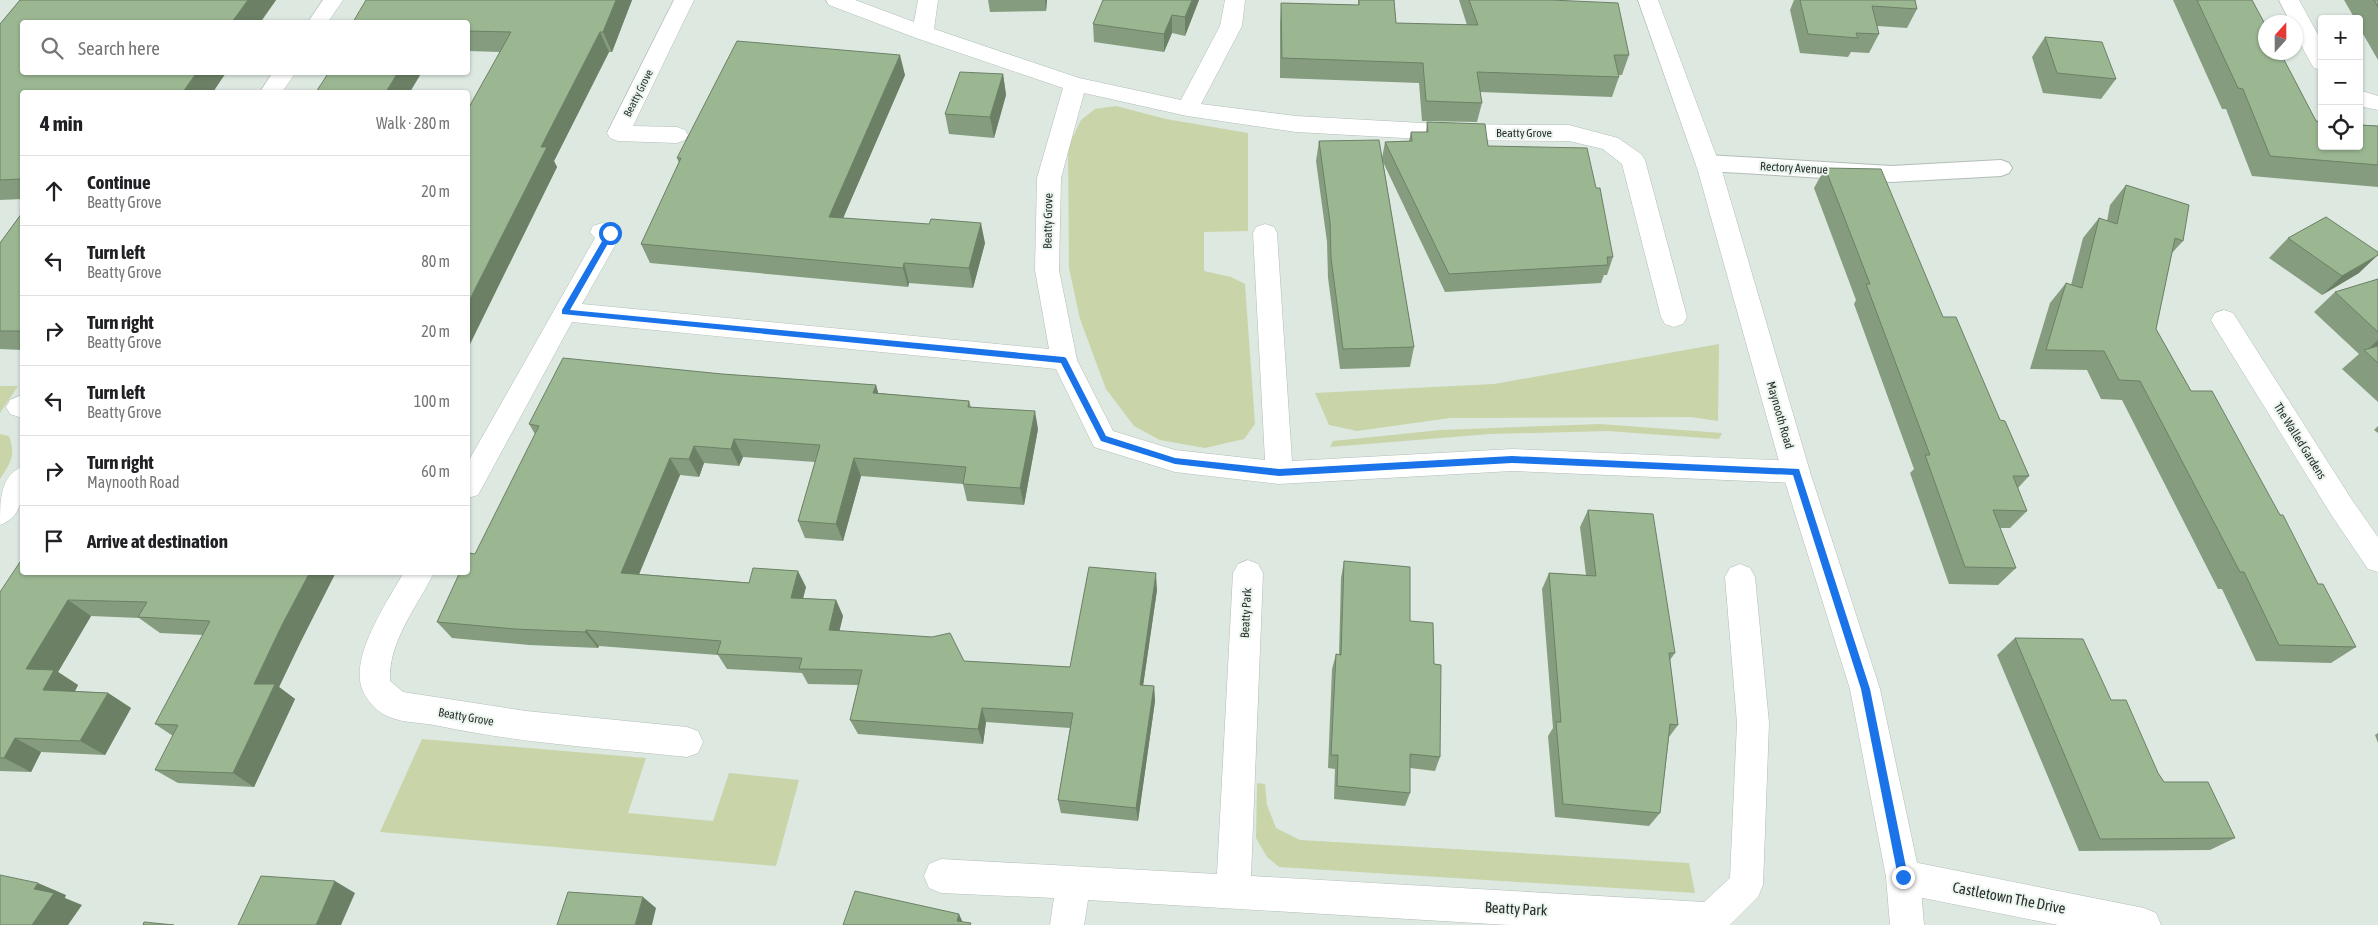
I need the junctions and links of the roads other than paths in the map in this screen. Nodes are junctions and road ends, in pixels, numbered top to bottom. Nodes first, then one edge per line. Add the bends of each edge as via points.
1 (333, 0) edge
2 (684, 0) edge
3 (836, 0) edge
4 (928, 0) edge
5 (1235, 0) edge
6 (1648, 0) edge
7 (2289, 0) edge
8 (319, 20) edge
9 (923, 33) junction
10 (2321, 60) edge
11 (283, 75) edge
12 (1075, 84) junction
13 (272, 90) edge
14 (2363, 98) edge
15 (2378, 103) edge
16 (1187, 109) junction
17 (677, 135) dead end
18 (1707, 163) junction
19 (2001, 168) dead end
20 (602, 232) dead end
21 (1264, 233) dead end
22 (565, 312) junction
23 (1674, 317) dead end
24 (2224, 320) dead end
25 (1064, 360) junction
26 (1796, 472) junction
27 (1279, 473) junction
28 (20, 481) edge
29 (470, 483) edge
30 (0, 513) edge
31 (2378, 560) edge
32 (1248, 573) dead end
33 (418, 575) edge
34 (1740, 577) dead end
35 (687, 742) dead end
36 (941, 876) dead end
37 (1903, 877) junction
38 (1074, 882) junction
39 (1233, 893) junction
40 (1067, 925) edge
41 (1907, 925) edge
42 (2144, 925) edge

1 - 8 street
2 - 17 street, Beatty Grove via 618,133
3 - 9 street, Beatty Grove
4 - 9 street
5 - 16 street via 1231,26
6 - 18 street, Maynooth Road
7 - 10 street
9 - 12 street, Beatty Grove
11 - 13 street
12 - 16 street, Beatty Grove
12 - 25 street, Beatty Grove via 1048,178 1047,270
14 - 15 street
16 - 23 street, Beatty Grove via 1296,124 1440,132 1568,133 1610,143 1633,160
18 - 19 lane, Rectory Avenue via 1891,174
18 - 26 street, Maynooth Road
20 - 22 street via 610,233
21 - 27 street via 1276,381
22 - 25 street
22 - 29 street
24 - 31 street, The Walled Gardens
25 - 27 street, Beatty Grove via 1104,438 1175,461
26 - 27 street, Beatty Grove via 1512,460
26 - 37 street, Maynooth Road via 1865,689
28 - 30 street
32 - 39 street, Beatty Park
33 - 35 street, Beatty Grove via 388,631 376,666 374,679 378,690 394,704 471,719
34 - 39 street, Beatty Park via 1753,722 1746,885 1711,920
36 - 38 street, Beatty Park
37 - 41 street, Maynooth Road
37 - 42 street, Castletown The Drive
38 - 39 street, Beatty Park
38 - 40 street

